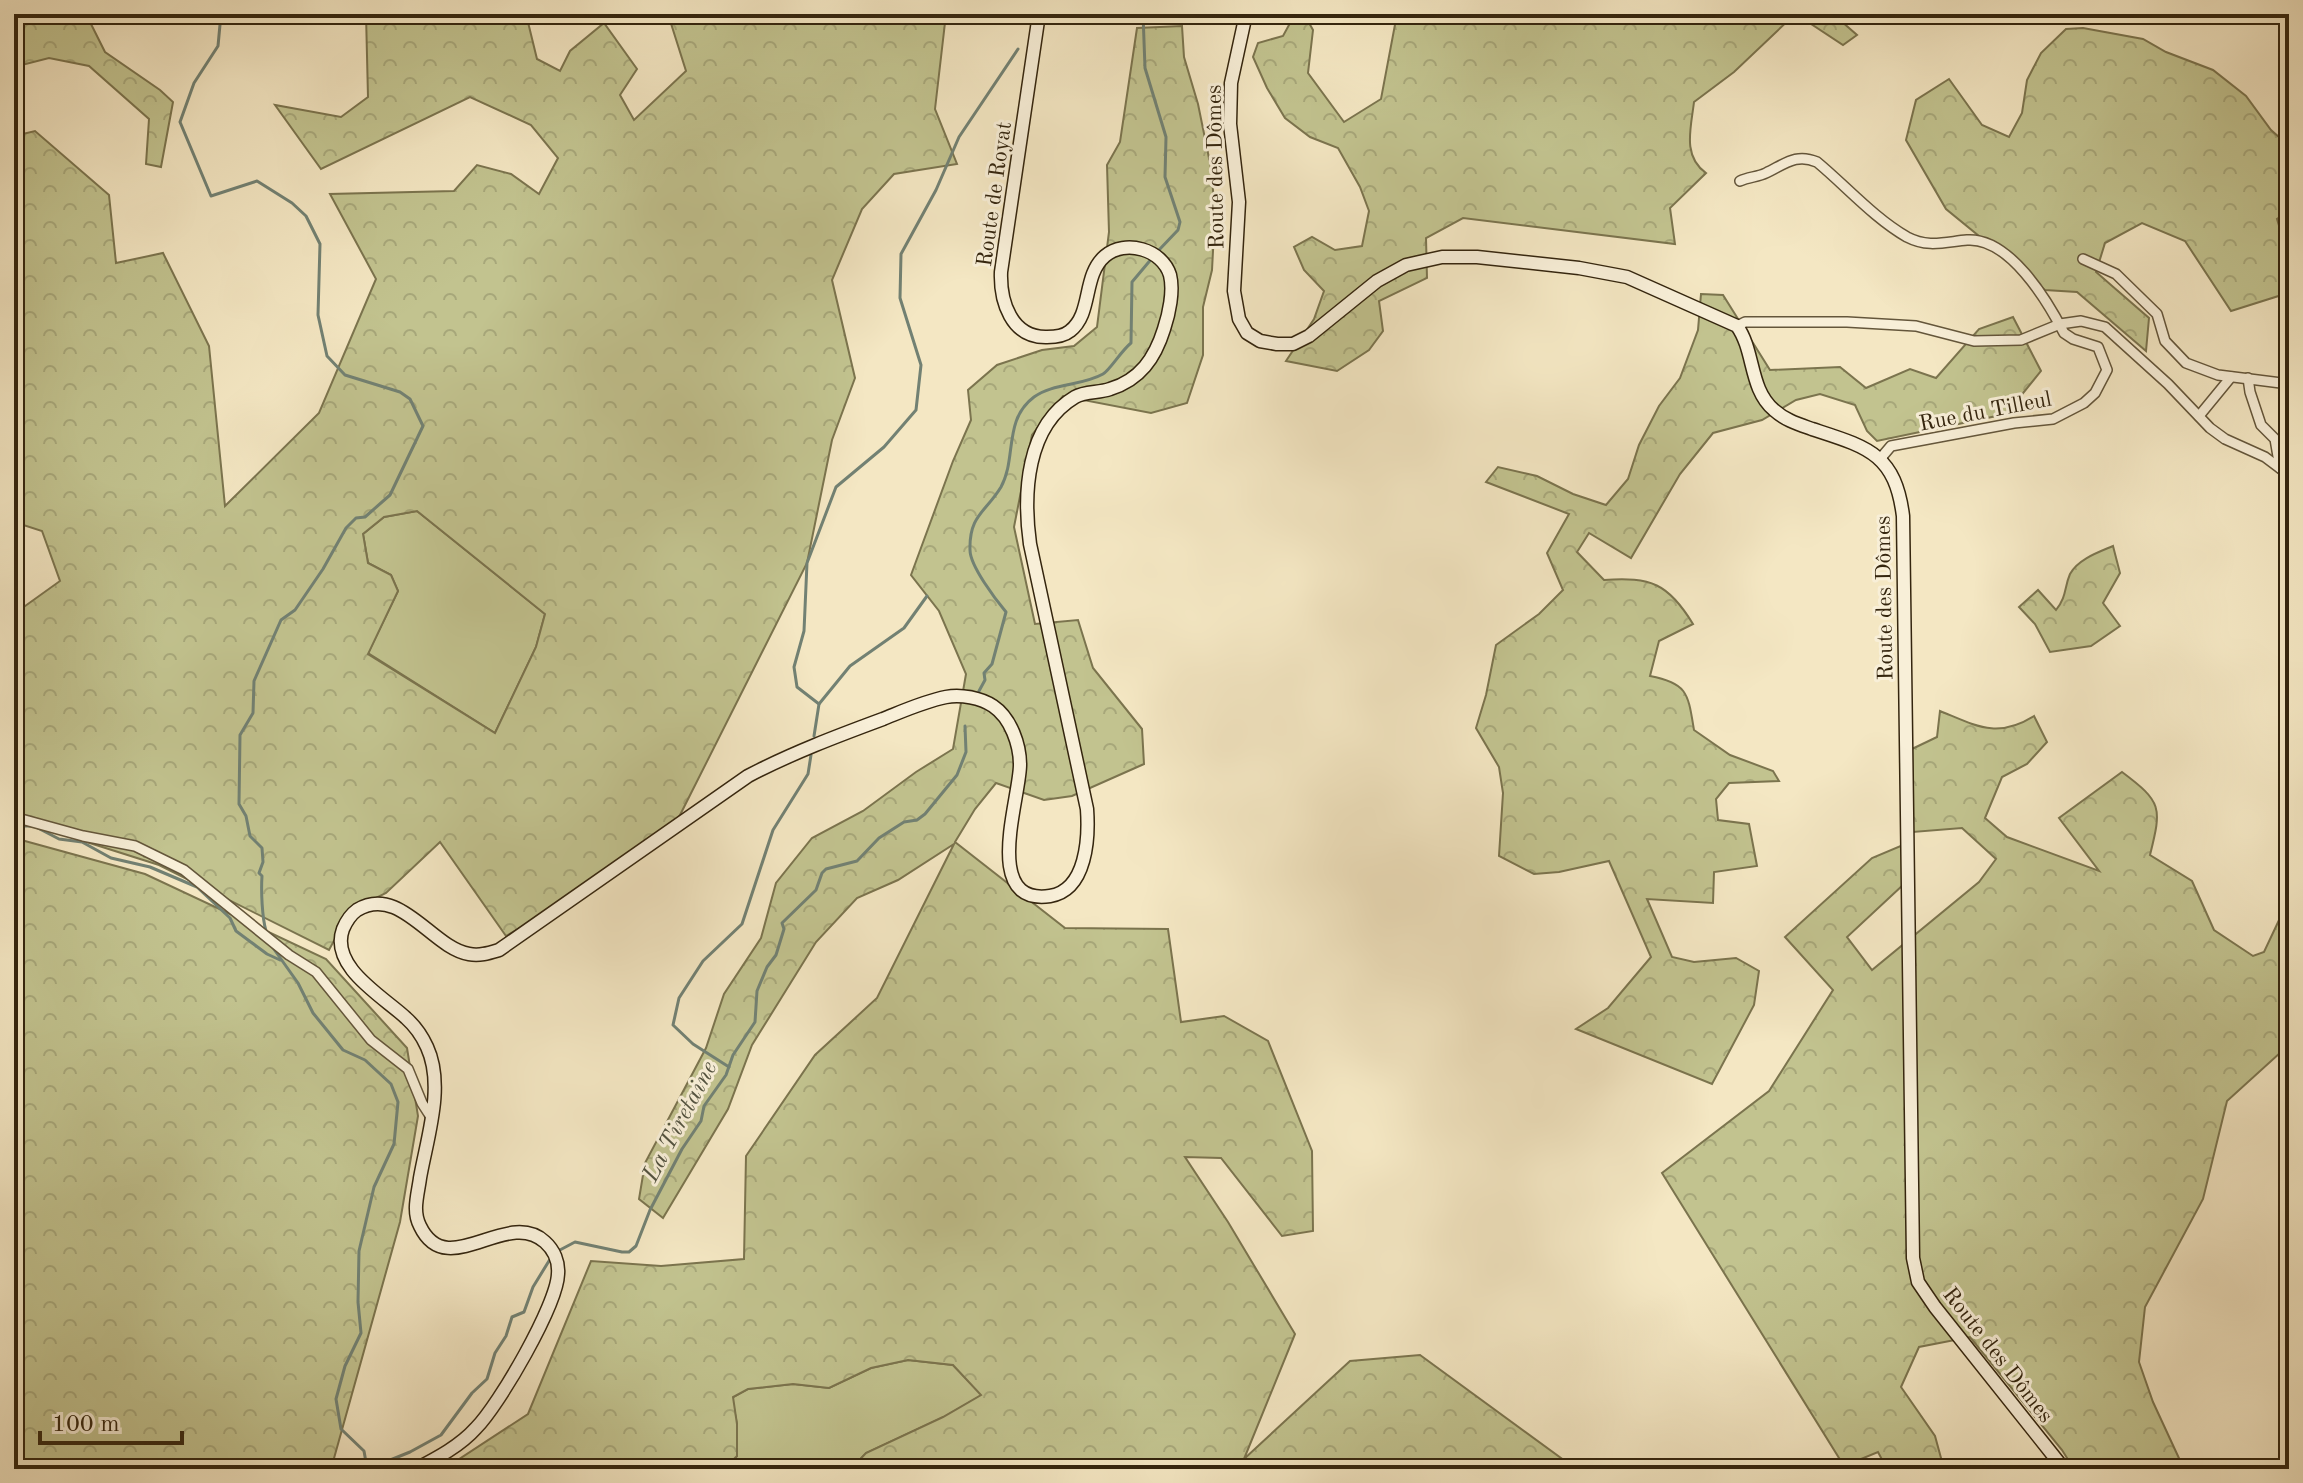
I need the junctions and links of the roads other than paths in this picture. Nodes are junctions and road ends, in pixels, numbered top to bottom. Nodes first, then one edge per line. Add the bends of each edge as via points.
1 (1039, 14) edge
2 (1246, 14) edge
3 (1740, 181) dead end
4 (2083, 259) dead end
5 (2060, 324) junction
6 (1737, 326) junction
7 (2231, 377) junction
8 (2248, 378) junction
9 (2289, 384) edge
10 (2199, 416) junction
11 (1880, 459) junction
12 (2280, 468) junction
13 (2289, 475) edge
14 (14, 817) edge
15 (431, 1117) junction
16 (2061, 1465) edge
17 (416, 1469) edge
18 (2045, 1469) edge

1 - 15 main road, Route de Royat via 1001,272 1009,317 1019,328 1043,338 1069,332 1083,309 1095,266 1108,253 1125,248 1146,249 1170,275 1170,299 1153,358 1134,378 1078,395 1060,407 1046,423 1028,480 1025,512 1087,809 1082,866 1058,894 1035,896 1017,885 1010,872 1009,836 1020,759 1013,732 993,705 961,696 923,704 748,776 499,950 483,955 456,950 396,908 367,906 347,920 342,949 361,981 404,1016 428,1047 435,1080
2 - 6 main road, Route des Dômes via 1231,83 1230,124 1239,202 1234,291 1247,333 1260,341 1293,344 1377,281 1406,265 1442,257 1627,277
3 - 5 street via 1793,158 1817,162 1908,237 1936,245 1970,239 1990,242 2008,254
4 - 7 street via 2116,274 2157,314 2165,341 2186,363
5 - 6 street via 2005,341 1974,341 1916,326 1847,322
5 - 10 street via 2081,321 2105,327
5 - 11 street, Rue du Tilleul via 2073,339 2098,347 2105,361 2104,380 2084,403 2053,419 1891,446
6 - 11 main road via 1745,336 1759,391 1771,409
7 - 8 street
7 - 10 street
8 - 9 street
8 - 12 street via 2261,425 2275,439
10 - 12 street via 2225,439
11 - 16 main road, Route des Dômes via 1895,479 1903,516 1913,1258 1918,1282 1935,1307
12 - 13 street
14 - 15 street via 135,846 184,870 316,972 371,1040 408,1069
15 - 17 main road via 416,1208 421,1230 431,1241 457,1249 518,1231 544,1240 558,1266 555,1291 502,1397 476,1429
16 - 18 street

